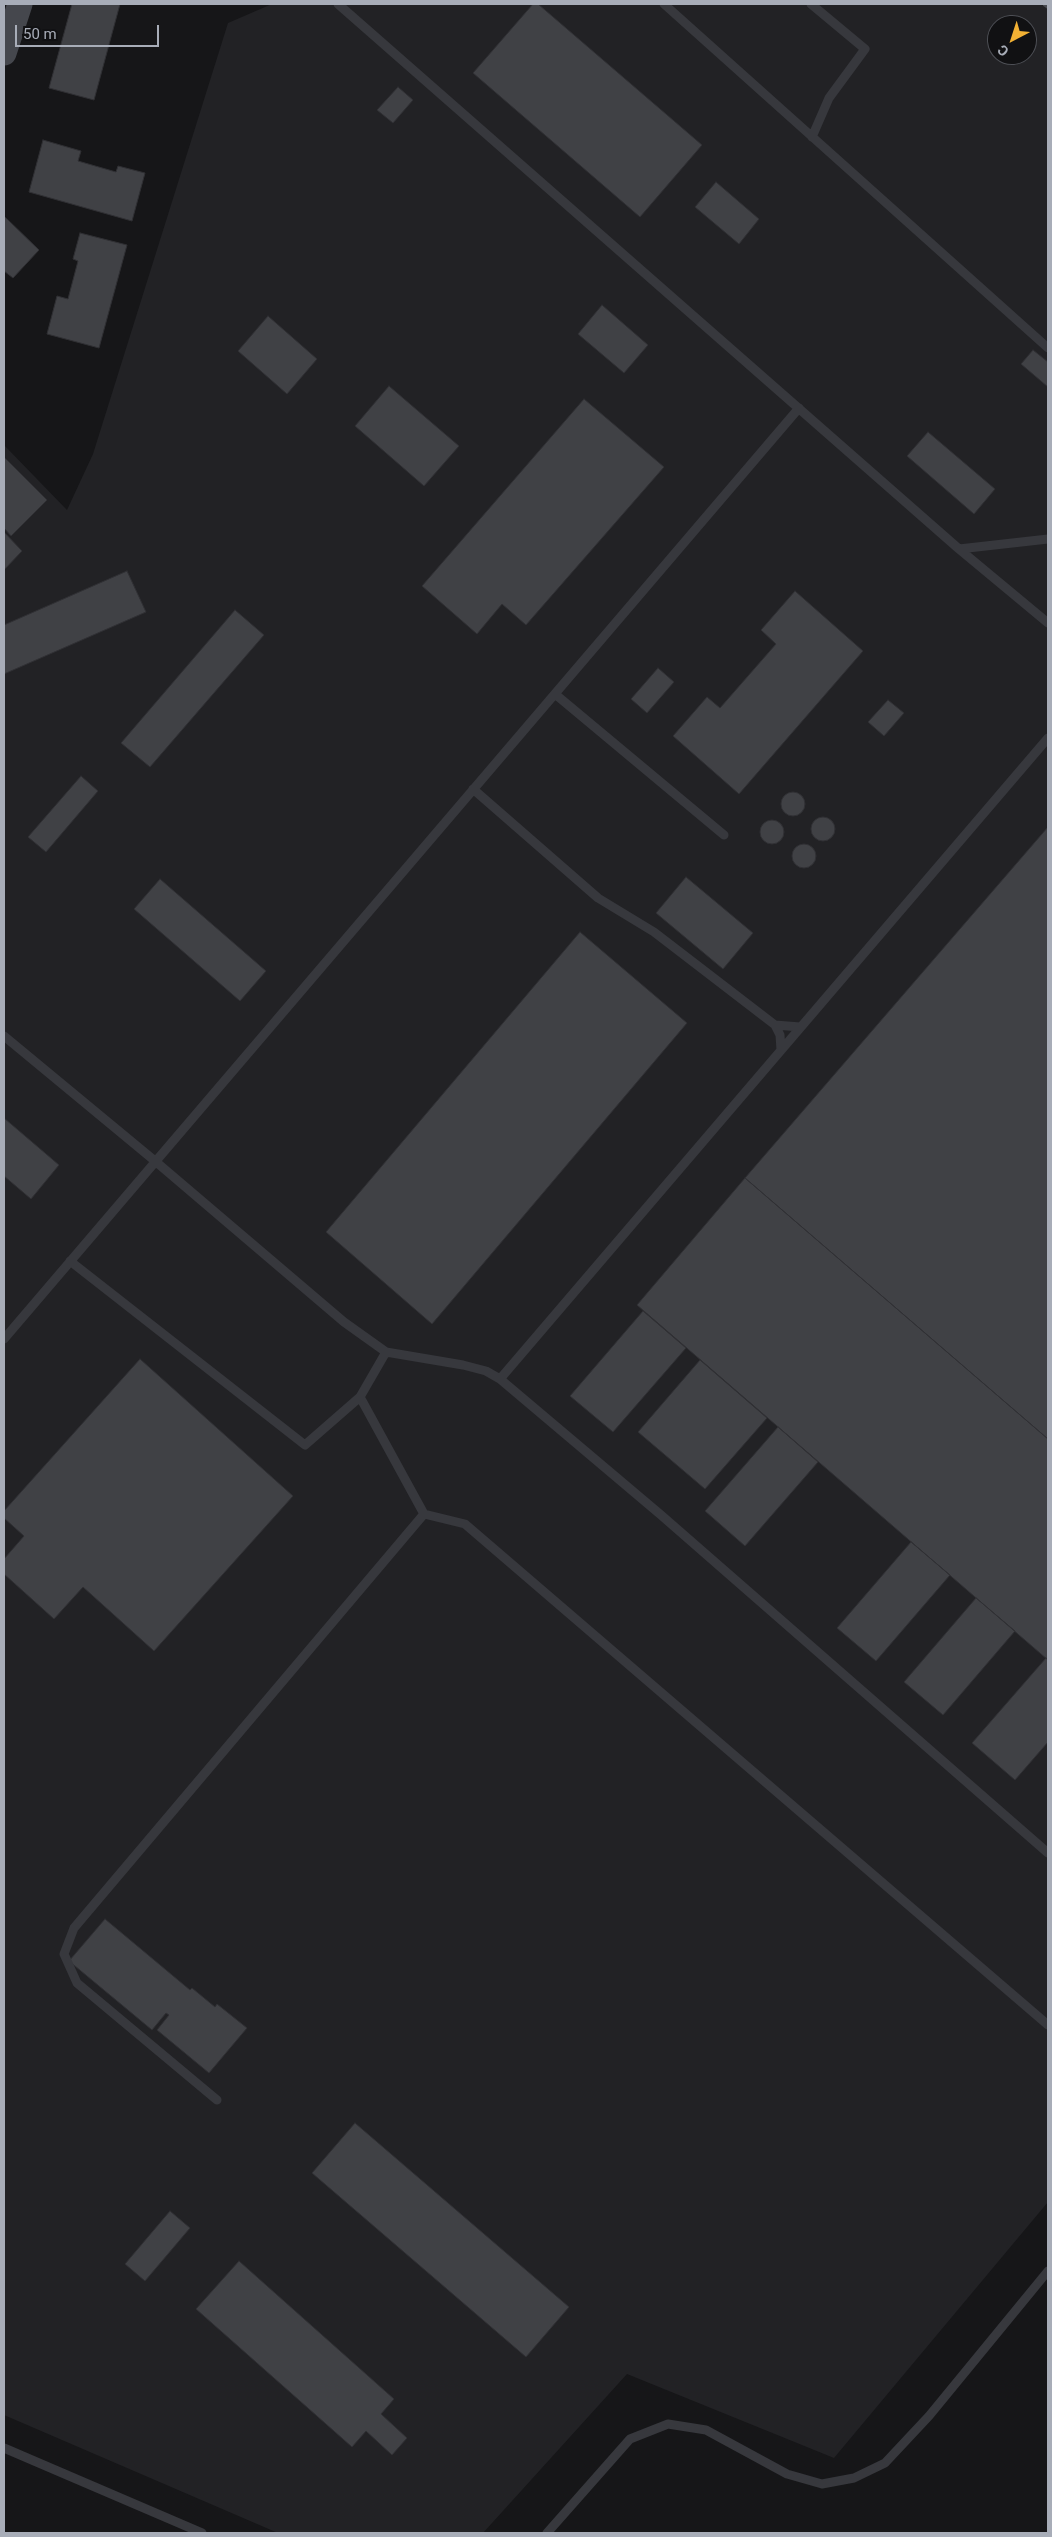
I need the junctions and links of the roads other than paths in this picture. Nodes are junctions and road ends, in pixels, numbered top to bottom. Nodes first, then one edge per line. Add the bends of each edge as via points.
1 (20, 4) edge
2 (338, 4) edge
3 (664, 4) edge
4 (811, 4) edge
5 (6, 35) edge
6 (812, 137) junction
7 (1048, 348) edge
8 (799, 408) junction
9 (1048, 539) edge
10 (959, 549) junction
11 (1048, 623) edge
12 (555, 694) junction
13 (1048, 738) edge
14 (474, 789) junction
15 (724, 835) dead end
16 (774, 1025) junction
17 (800, 1027) junction
18 (4, 1036) edge
19 (781, 1050) junction
20 (156, 1161) junction
21 (70, 1261) junction
22 (4, 1339) edge
23 (386, 1352) junction
24 (500, 1379) junction
25 (360, 1397) junction
26 (424, 1514) junction
27 (1048, 1853) edge
28 (1048, 2025) edge
29 (217, 2100) dead end
30 (1048, 2272) edge
31 (4, 2448) edge
32 (202, 2533) edge
33 (547, 2533) edge

1 - 5 main road
2 - 8 lane
3 - 6 lane
4 - 6 lane via 865,49 829,98
6 - 7 lane
8 - 10 lane
8 - 12 lane
9 - 10 lane
10 - 11 lane
12 - 14 lane
12 - 15 lane
13 - 17 lane
14 - 16 lane via 598,898 654,932
14 - 20 lane
16 - 17 lane
16 - 19 lane via 780,1035
17 - 19 lane
18 - 20 lane
19 - 24 lane
20 - 21 lane
20 - 23 lane via 344,1322
21 - 22 lane
21 - 25 lane via 305,1445
23 - 24 lane via 463,1365 486,1371
23 - 25 lane
24 - 27 lane via 662,1515
25 - 26 lane
26 - 28 lane via 464,1524
26 - 29 lane via 74,1928 67,1945 64,1954 77,1983
30 - 33 lane via 929,2416 885,2463 854,2478 822,2484 787,2474 706,2430 668,2424 630,2439
31 - 32 lane

